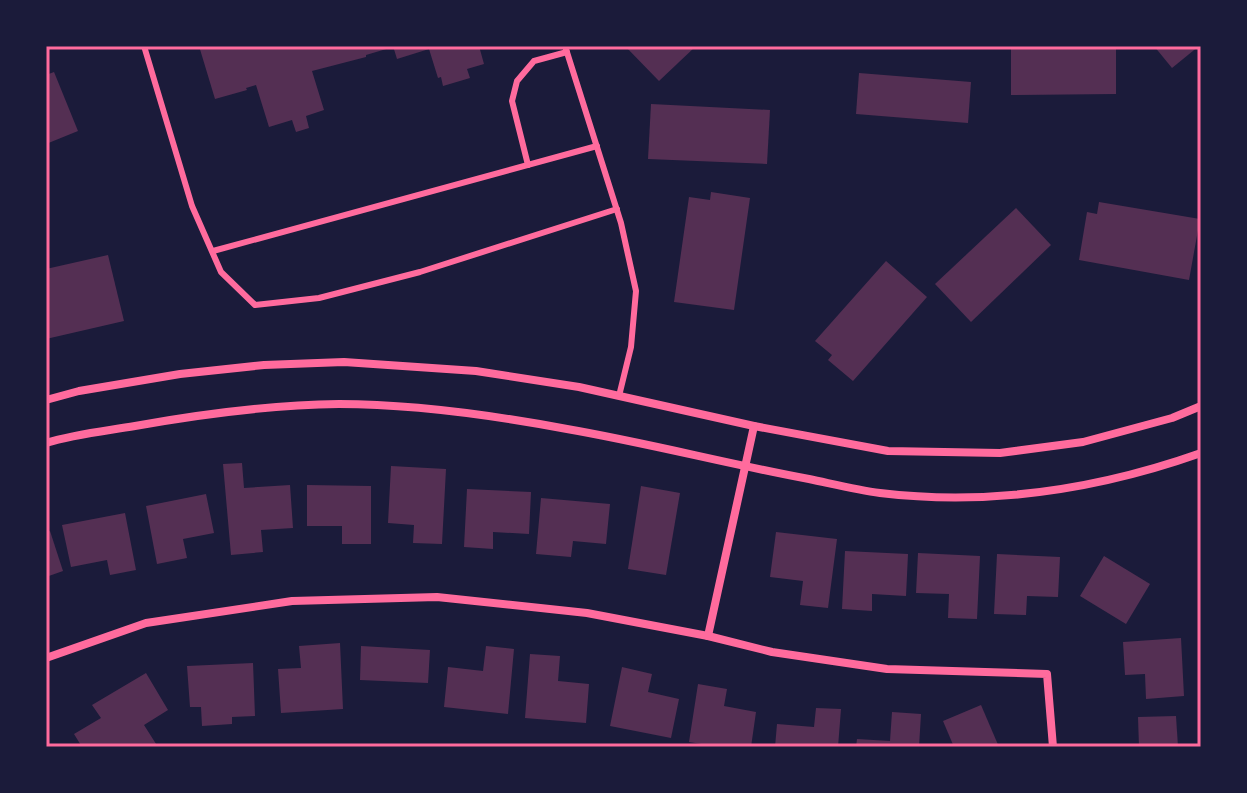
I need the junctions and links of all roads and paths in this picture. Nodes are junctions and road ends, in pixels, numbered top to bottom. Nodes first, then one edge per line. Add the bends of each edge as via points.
1 (144, 46) edge
2 (566, 49) edge
3 (597, 146) junction
4 (528, 165) junction
5 (617, 209) junction
6 (213, 251) junction
7 (619, 396) junction
8 (46, 400) edge
9 (1201, 406) edge
10 (754, 426) junction
11 (46, 443) edge
12 (1201, 453) edge
13 (746, 467) junction
14 (708, 636) junction
15 (46, 658) edge
16 (1053, 747) edge

1 - 6 lane via 192,206
2 - 3 lane
2 - 4 lane via 534,61 517,81 512,101
3 - 4 lane
3 - 5 lane
4 - 6 lane
5 - 6 lane via 420,272 319,298 255,305 221,272
5 - 7 lane via 636,291 631,347
7 - 8 street via 476,371 344,362 180,374
7 - 10 street
9 - 10 street via 1083,442 1000,453 888,451
10 - 13 street
11 - 13 street via 196,415 338,404 482,415
12 - 13 street via 1121,478 994,497 880,493
13 - 14 street
14 - 15 street via 587,613 437,597 292,601 146,623
14 - 16 street via 772,652 887,669 1047,674

